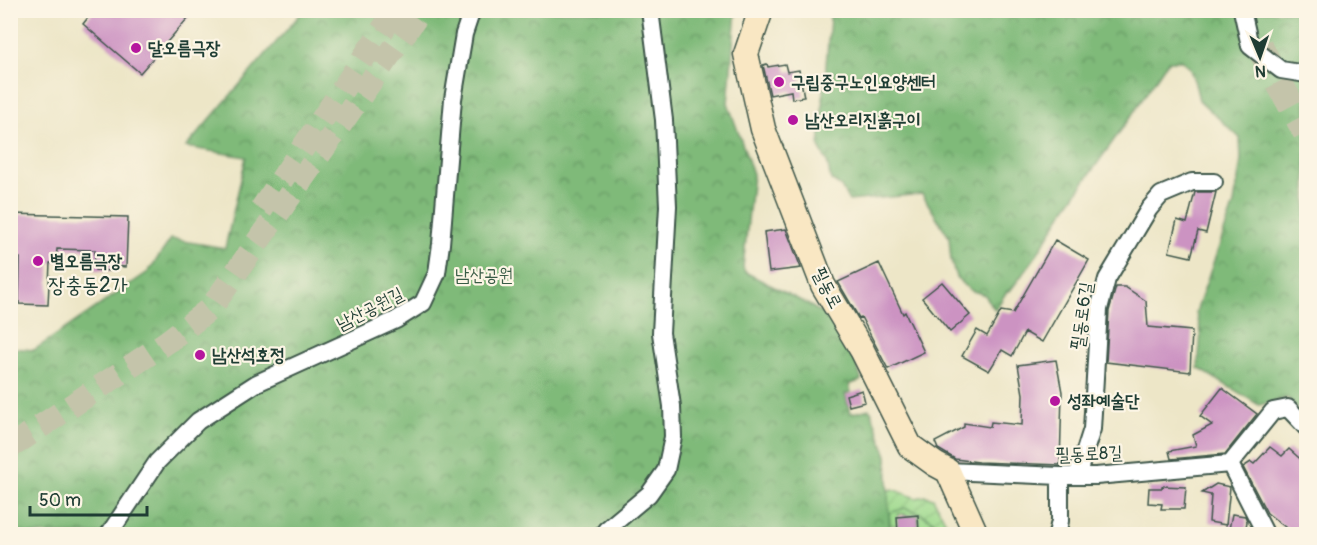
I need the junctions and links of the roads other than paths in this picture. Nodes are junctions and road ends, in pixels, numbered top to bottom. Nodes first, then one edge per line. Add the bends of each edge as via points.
1 (472, 10) edge
2 (650, 10) edge
3 (761, 10) edge
4 (1242, 10) edge
5 (1306, 74) edge
6 (1214, 182) dead end
7 (1306, 427) edge
8 (1230, 465) junction
9 (948, 471) junction
10 (1060, 476) junction
11 (1077, 476) junction
12 (109, 534) edge
13 (603, 534) edge
14 (976, 534) edge
15 (1058, 534) edge
16 (1264, 534) edge

1 - 12 street, 남산공원길 via 453,99 437,273 423,303 396,320 257,383 198,421 158,462
2 - 13 street via 664,120 668,206 661,333 673,437 666,470 649,494
3 - 9 street, 필동로 via 746,54 763,129 823,285 862,350 910,446
4 - 5 street via 1250,46 1281,70
6 - 11 street, 필동로6길 via 1192,182 1161,195 1107,279 1099,309 1092,429
7 - 8 street via 1288,408 1273,411
8 - 11 street, 필동로8길
8 - 16 street
9 - 10 street, 필동로8길
9 - 14 street
10 - 11 street, 필동로8길
10 - 15 street

